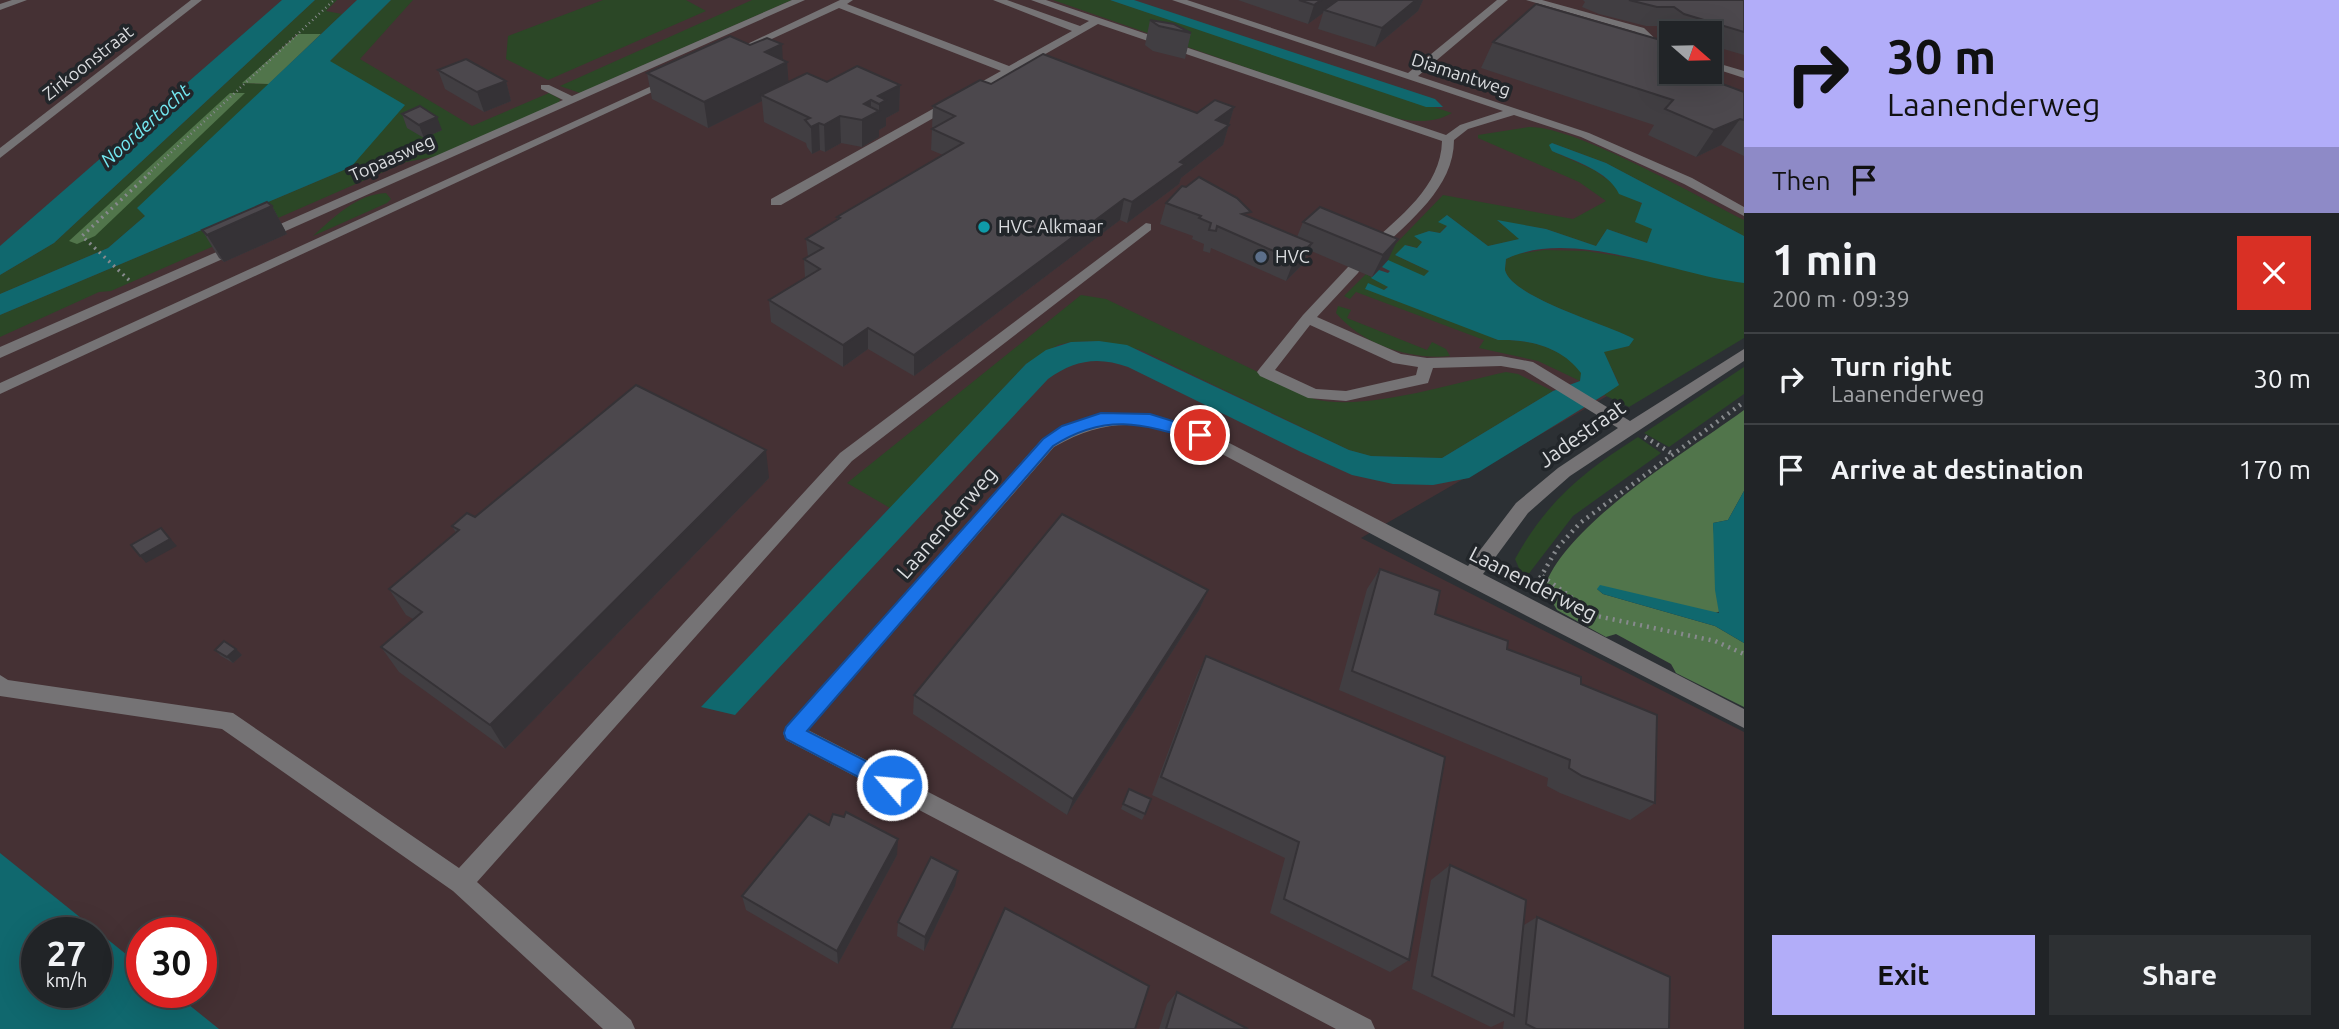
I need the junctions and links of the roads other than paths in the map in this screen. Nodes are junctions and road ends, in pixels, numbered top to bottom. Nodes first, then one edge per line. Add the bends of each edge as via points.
1 (22, 0) edge
2 (197, 0) edge
3 (800, 0) edge
4 (998, 0) edge
5 (1036, 0) edge
6 (1177, 0) edge
7 (1503, 0) edge
8 (1531, 0) edge
9 (844, 2) edge
10 (0, 7) edge
11 (1097, 21) junction
12 (1080, 30) junction
13 (1659, 48) edge
14 (713, 62) edge
15 (1722, 68) edge
16 (1008, 71) junction
17 (688, 73) edge
18 (1744, 75) edge
19 (1411, 76) junction
20 (545, 86) dead end
21 (571, 100) junction
22 (1516, 111) junction
23 (1448, 139) junction
24 (0, 154) edge
25 (385, 181) junction
26 (412, 201) junction
27 (1728, 201) junction
28 (776, 202) dead end
29 (1744, 206) edge
30 (1744, 212) edge
31 (1146, 227) dead end
32 (1373, 249) edge
33 (1353, 270) dead end
34 (1308, 318) junction
35 (0, 353) edge
36 (1744, 354) edge
37 (1427, 363) junction
38 (0, 388) edge
39 (1630, 428) junction
40 (1470, 578) junction
41 (0, 684) edge
42 (1744, 719) edge
43 (461, 883) junction
44 (622, 1029) edge
45 (1362, 1029) edge

1 - 10 street
2 - 24 street, Zirkoonstraat
3 - 21 street, Topaasweg
4 - 12 street
5 - 11 street
6 - 19 street, Diamantweg
7 - 19 street
8 - 13 street via 1640,30
9 - 14 street
9 - 16 street
11 - 12 street
11 - 23 street
12 - 16 street
15 - 18 street
16 - 28 street
17 - 26 street
19 - 22 street, Diamantweg
20 - 21 street
21 - 25 street, Topaasweg
22 - 23 street via 1464,127
22 - 27 street, Diamantweg via 1640,158
23 - 32 street via 1448,162 1439,179
25 - 26 street
25 - 35 street, Topaasweg
26 - 38 street
27 - 29 street, Diamantweg
27 - 30 street, Diamantweg
31 - 43 street via 846,457
33 - 34 street
34 - 37 street via 1398,359
34 - 37 street via 1265,372 1314,394 1346,396 1423,380
36 - 39 street, Jadestraat
37 - 39 street via 1516,363 1555,381
39 - 40 street, Jadestraat via 1564,472 1522,508
40 - 42 street, Laanenderweg
40 - 45 street, Laanenderweg via 1200,435 1150,419 1101,418 1048,443 793,733
41 - 43 street via 2,688 226,720
43 - 44 street

